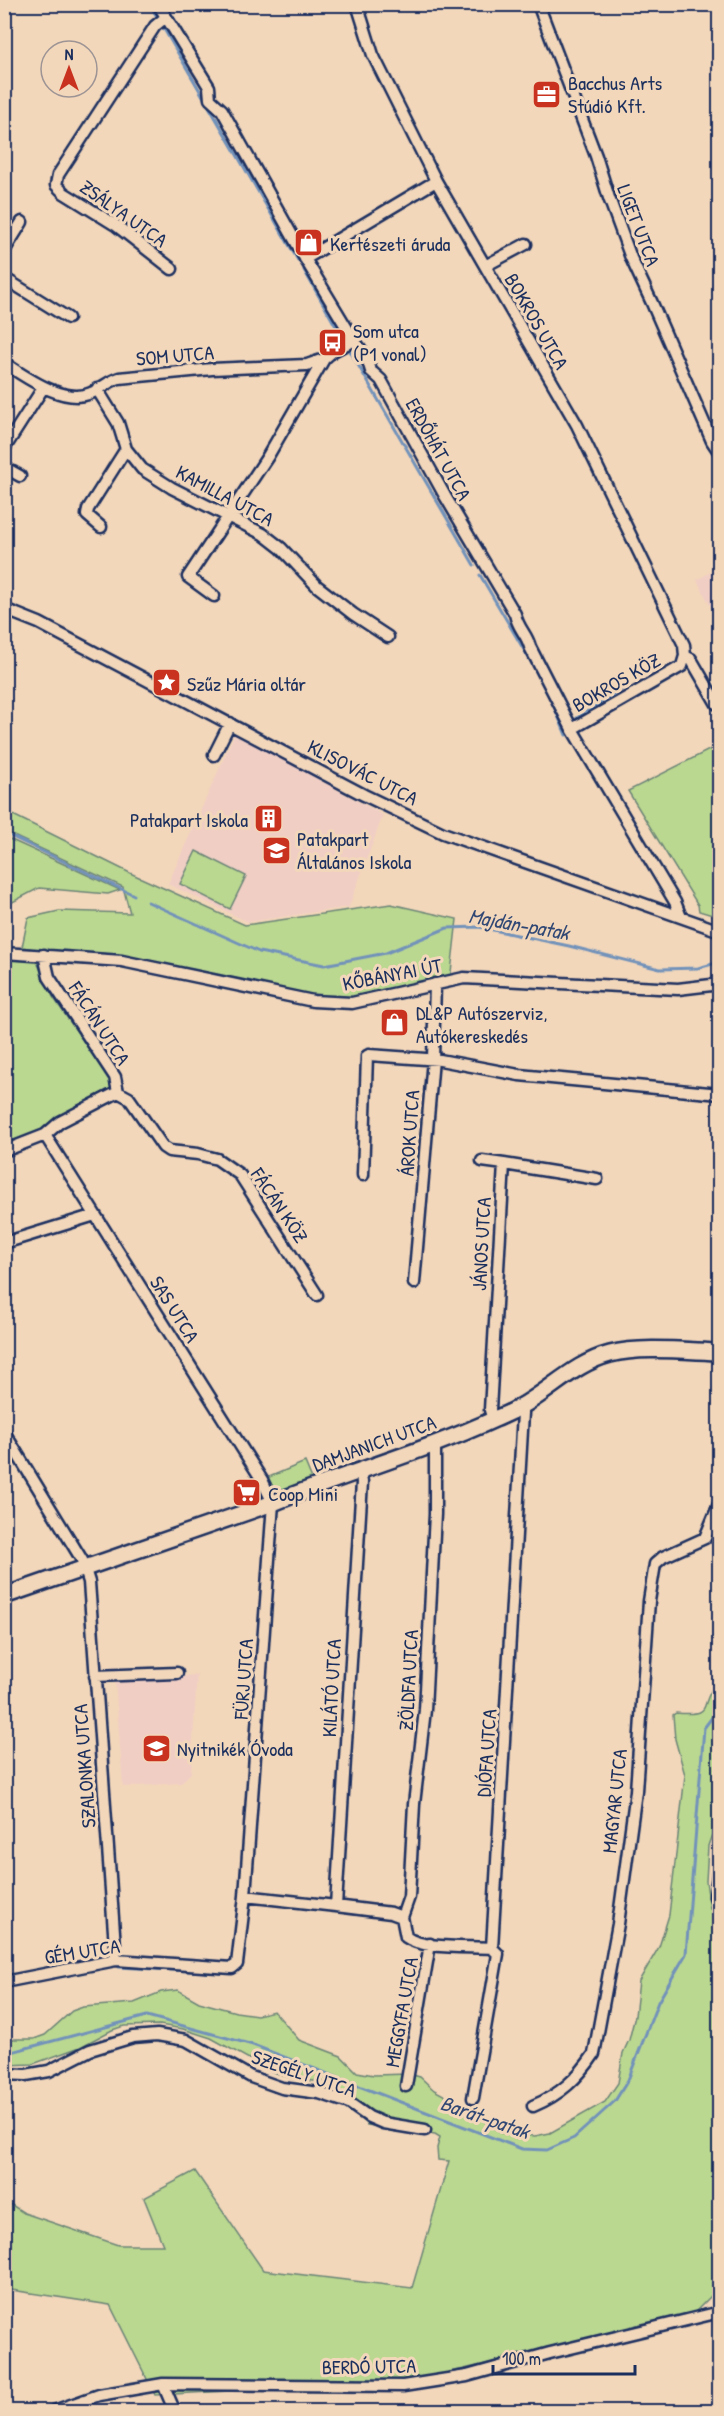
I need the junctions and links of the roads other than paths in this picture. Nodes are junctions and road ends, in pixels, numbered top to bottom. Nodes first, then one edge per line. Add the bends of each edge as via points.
1 (158, 4) edge
2 (357, 4) edge
3 (538, 4) edge
4 (166, 17) junction
5 (436, 181) junction
6 (22, 222) dead end
7 (526, 244) dead end
8 (4, 251) edge
9 (305, 259) junction
10 (485, 267) junction
11 (172, 269) dead end
12 (4, 278) edge
13 (68, 318) dead end
14 (354, 340) junction
15 (324, 359) junction
16 (4, 363) edge
17 (300, 365) junction
18 (311, 382) junction
19 (43, 388) junction
20 (97, 389) junction
21 (4, 449) edge
22 (126, 449) junction
23 (720, 453) edge
24 (4, 466) edge
25 (20, 476) dead end
26 (228, 515) junction
27 (101, 527) dead end
28 (214, 596) dead end
29 (4, 609) edge
30 (388, 637) dead end
31 (685, 656) junction
32 (717, 704) dead end
33 (231, 723) junction
34 (572, 729) junction
35 (214, 755) dead end
36 (681, 917) junction
37 (720, 931) edge
38 (4, 952) edge
39 (44, 955) junction
40 (435, 984) junction
41 (720, 984) edge
42 (433, 1059) junction
43 (118, 1092) junction
44 (720, 1094) edge
45 (45, 1135) junction
46 (4, 1151) edge
47 (482, 1161) dead end
48 (504, 1164) junction
49 (363, 1175) dead end
50 (597, 1179) dead end
51 (94, 1215) junction
52 (4, 1243) edge
53 (414, 1284) dead end
54 (317, 1295) dead end
55 (720, 1352) edge
56 (520, 1407) junction
57 (493, 1420) junction
58 (4, 1432) edge
59 (435, 1444) junction
60 (360, 1473) junction
61 (720, 1502) edge
62 (273, 1503) junction
63 (86, 1569) junction
64 (4, 1596) edge
65 (177, 1673) dead end
66 (95, 1676) junction
67 (720, 1861) edge
68 (245, 1896) junction
69 (714, 1897) dead end
70 (336, 1905) junction
71 (402, 1917) junction
72 (430, 1944) junction
73 (492, 1948) junction
74 (116, 1960) junction
75 (237, 1964) joint
76 (4, 1982) edge
77 (4, 2073) edge
78 (406, 2085) dead end
79 (473, 2098) dead end
80 (533, 2106) dead end
81 (425, 2130) dead end
82 (720, 2312) edge
83 (163, 2384) junction
84 (51, 2412) edge
85 (175, 2412) edge

1 - 4 street, ERDŐHÁT UTCA
2 - 5 street, BOKROS UTCA via 373,56
3 - 23 street, LIGET UTCA via 631,258
4 - 9 street, ERDŐHÁT UTCA
4 - 11 street, ZSÁLYA UTCA via 155,26 58,176 56,185
5 - 9 street
5 - 10 street, BOKROS UTCA
6 - 8 street
7 - 10 street
9 - 14 street, ERDŐHÁT UTCA
10 - 31 street, BOKROS UTCA via 577,425 684,645
12 - 13 street
14 - 15 street, SOM UTCA
14 - 34 street, ERDŐHÁT UTCA via 371,371 381,380 515,614 517,627 528,638
15 - 17 street, SOM UTCA
15 - 18 street
16 - 19 street, SOM UTCA
17 - 18 street via 309,373
17 - 20 street, SOM UTCA via 135,376 107,382
18 - 26 street
19 - 20 street, SOM UTCA via 83,396
19 - 21 street
20 - 22 street, KAMILLA UTCA via 118,423
22 - 26 street, KAMILLA UTCA via 142,468 162,481
22 - 27 street via 88,508 87,515
24 - 25 street
26 - 28 street via 188,577
26 - 30 street, KAMILLA UTCA via 263,534 317,586
29 - 33 street, KLISOVÁC UTCA via 39,622
31 - 32 street, BOKROS KÖZ via 691,659
31 - 34 street, BOKROS KÖZ via 682,666
33 - 35 street
33 - 36 street, KLISOVÁC UTCA via 443,833
34 - 36 street, ERDŐHÁT UTCA
36 - 37 street, KLISOVÁC UTCA
38 - 39 street, KŐBÁNYAI ÚT
39 - 40 street, KŐBÁNYAI ÚT via 122,961 325,1003 352,1003
39 - 43 street, FÁCÁN UTCA via 48,977 115,1077
40 - 41 street, KŐBÁNYAI ÚT via 464,978 678,989
40 - 42 street, ÁROK UTCA
42 - 44 street via 519,1075
42 - 49 street via 367,1056
42 - 53 street, ÁROK UTCA
43 - 45 street, FÁCÁN UTCA via 60,1122
43 - 54 street, FÁCÁN KÖZ via 129,1098 163,1147 217,1159 240,1175
45 - 46 street, FÁCÁN UTCA
45 - 51 street, SAS UTCA
47 - 48 street
48 - 50 street
48 - 57 street, JÁNOS UTCA via 490,1410
51 - 52 street
51 - 62 street, SAS UTCA
55 - 56 main road, DAMJANICH UTCA via 614,1353 573,1370
56 - 57 main road, DAMJANICH UTCA
56 - 73 street, DIÓFA UTCA via 524,1413
57 - 59 main road, DAMJANICH UTCA
58 - 63 street
59 - 60 main road, DAMJANICH UTCA
59 - 71 street, ZÖLDFA UTCA via 425,1710 409,1897
60 - 62 main road, DAMJANICH UTCA
60 - 70 street, KILÁTÓ UTCA
61 - 80 street, MAGYAR UTCA via 705,1538 655,1564 634,1802 618,1924 594,2055 564,2089
62 - 63 main road, DAMJANICH UTCA
62 - 68 street, FÜRJ UTCA
63 - 64 main road, DAMJANICH UTCA
63 - 66 street, SZALONKA UTCA
65 - 66 street
66 - 74 street, SZALONKA UTCA
67 - 69 street
68 - 70 street
68 - 75 street, FÜRJ UTCA
70 - 71 street
71 - 72 street via 406,1937
72 - 73 street
72 - 78 street, MEGGYFA UTCA
73 - 79 street, DIÓFA UTCA via 498,1954
74 - 75 street, GÉM UTCA via 232,1968
74 - 76 street, GÉM UTCA
77 - 81 street, SZEGÉLY UTCA via 50,2071 106,2044 157,2035 186,2040 251,2077 282,2088 319,2093 349,2103 383,2123
82 - 83 street, BERDÓ UTCA via 467,2376 403,2386
83 - 84 street, BERDÓ UTCA via 99,2395
83 - 85 street

